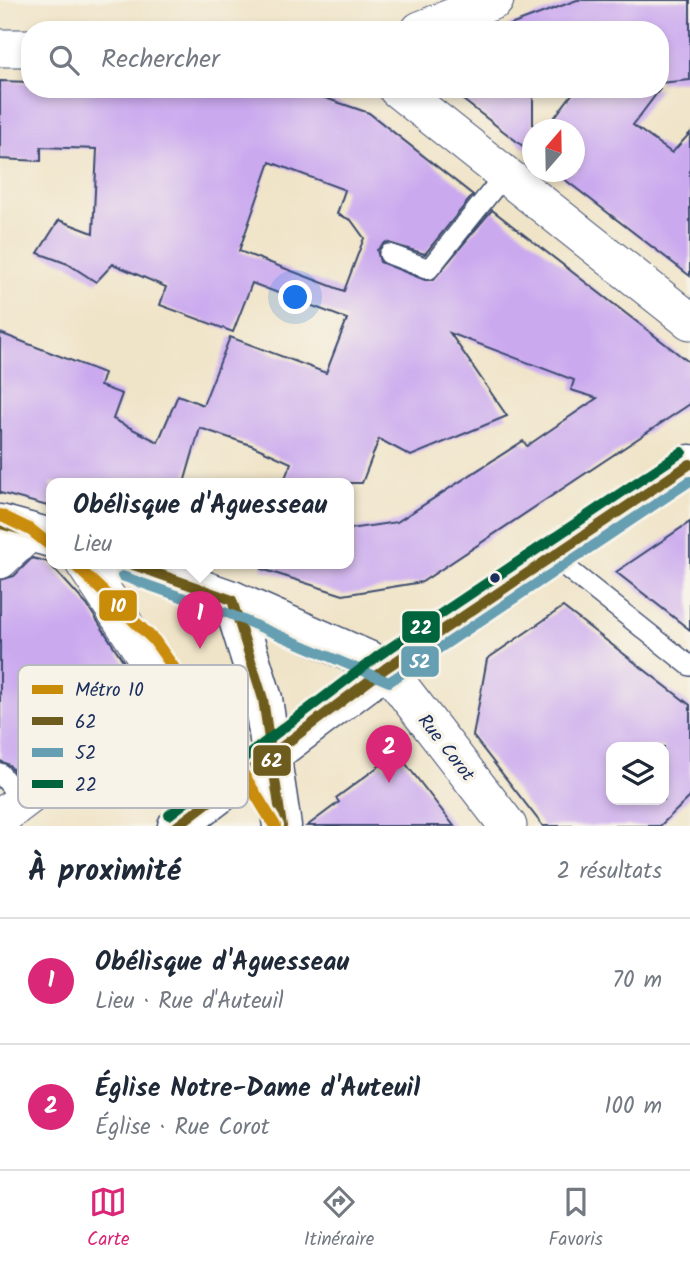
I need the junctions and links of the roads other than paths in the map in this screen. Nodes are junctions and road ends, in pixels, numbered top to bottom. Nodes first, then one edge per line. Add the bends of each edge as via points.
1 (495, 0) edge
2 (442, 21) edge
3 (0, 48) edge
4 (21, 48) edge
5 (409, 98) edge
6 (506, 173) junction
7 (389, 254) dead end
8 (690, 321) edge
9 (690, 464) edge
10 (27, 531) edge
11 (553, 557) junction
12 (0, 560) edge
13 (88, 569) edge
14 (144, 569) edge
15 (232, 600) junction
16 (152, 665) edge
17 (690, 666) edge
18 (386, 668) junction
19 (272, 754) junction
20 (248, 772) edge
21 (201, 808) edge
22 (177, 826) edge
23 (282, 826) edge
24 (508, 826) edge

1 - 2 street
3 - 4 street
5 - 6 street
6 - 7 lane via 429,270
6 - 8 street
9 - 11 street
10 - 12 street
11 - 17 lane
11 - 18 street
13 - 16 street
14 - 15 street
15 - 18 street
15 - 19 street via 263,699
18 - 19 street
18 - 24 street, Rue Corot
19 - 20 street
19 - 23 street
21 - 22 street

